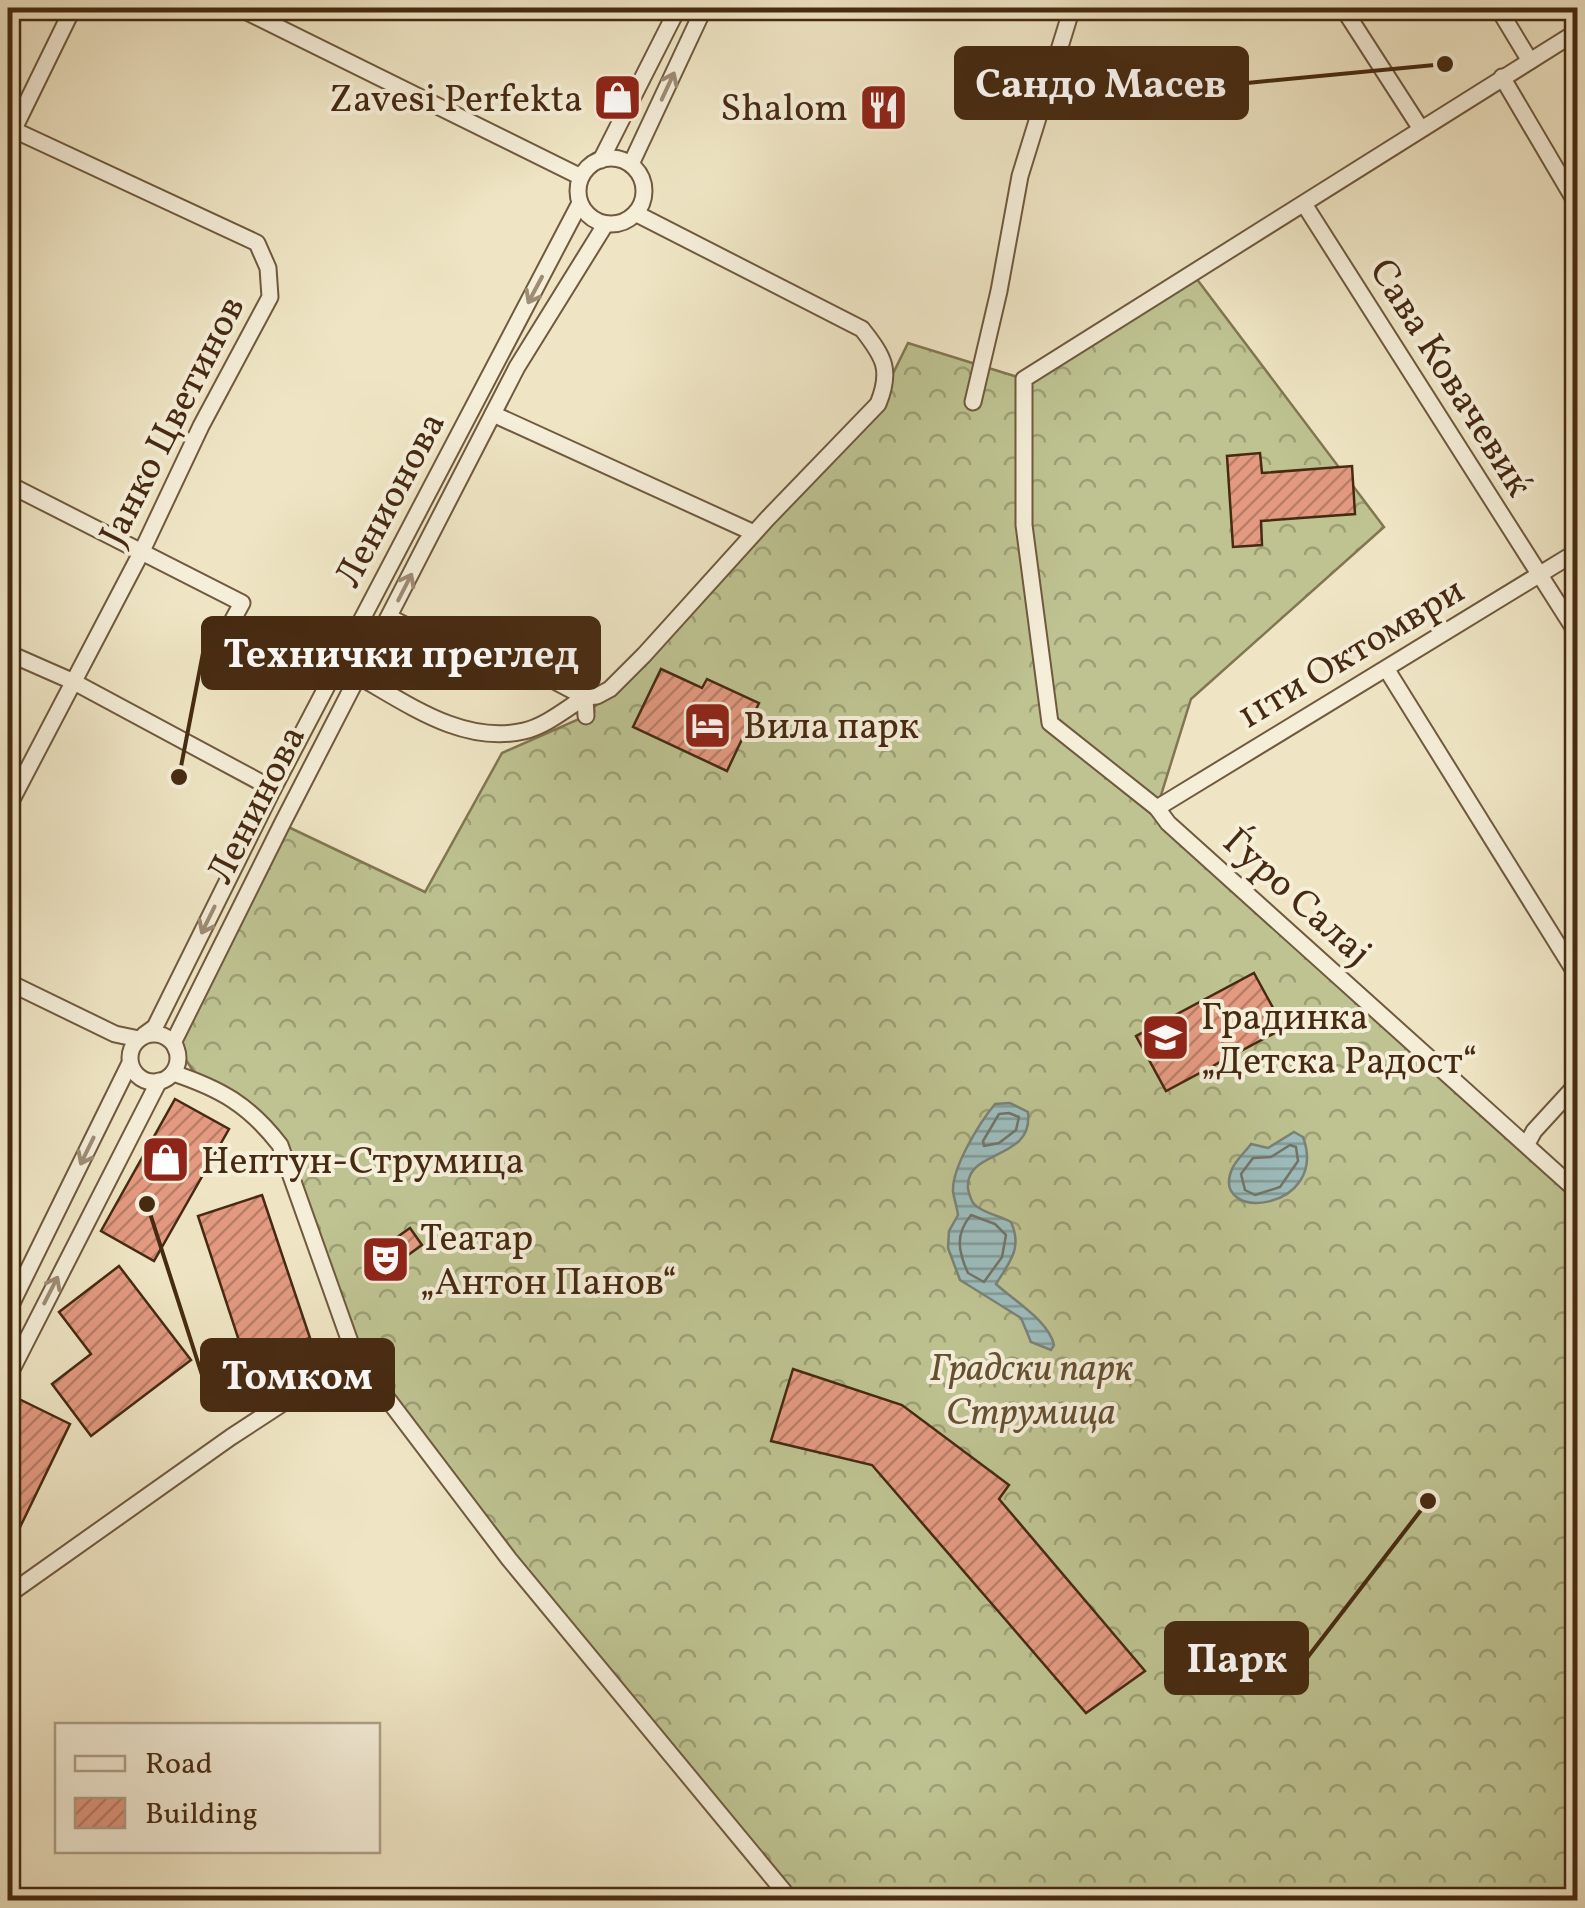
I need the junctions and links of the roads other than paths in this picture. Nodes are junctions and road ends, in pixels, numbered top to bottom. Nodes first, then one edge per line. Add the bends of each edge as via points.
1 (73, 8) edge
2 (239, 8) edge
3 (678, 8) edge
4 (704, 8) edge
5 (1072, 8) edge
6 (1343, 8) edge
7 (1498, 8) edge
8 (1578, 32) edge
9 (1530, 61) junction
10 (1502, 77) junction
11 (8, 101) edge
12 (24, 109) junction
13 (1421, 129) junction
14 (11, 136) edge
15 (600, 160) junction
16 (632, 164) junction
17 (582, 177) junction
18 (580, 204) junction
19 (1304, 204) junction
20 (1578, 206) edge
21 (637, 214) junction
22 (605, 224) junction
23 (973, 402) dead end
24 (493, 414) junction
25 (8, 484) edge
26 (754, 534) junction
27 (1578, 551) edge
28 (141, 553) junction
29 (1540, 575) junction
30 (389, 616) junction
31 (1578, 635) edge
32 (8, 653) edge
33 (211, 660) dead end
34 (1386, 670) junction
35 (358, 676) junction
36 (74, 682) junction
37 (585, 696) junction
38 (586, 716) dead end
39 (273, 789) junction
40 (8, 807) edge
41 (1157, 808) junction
42 (1578, 977) edge
43 (8, 982) edge
44 (114, 1034) junction
45 (142, 1037) junction
46 (130, 1059) junction
47 (172, 1065) junction
48 (1578, 1083) edge
49 (1526, 1144) junction
50 (1578, 1192) edge
51 (8, 1311) edge
52 (354, 1356) junction
53 (8, 1377) edge
54 (8, 1595) edge
55 (791, 1900) edge

1 - 12 street
2 - 17 street
3 - 15 street
16 -> 4 street
5 - 23 street via 1020,176
6 - 13 street
7 - 9 street
8 - 9 street
9 - 10 street
10 - 13 street
10 - 20 street
11 - 12 street
12 - 14 street
13 - 19 street
14 - 28 street, Јанко Цветинов via 257,243 268,268 270,297
15 - 16 street
15 - 17 street
16 - 21 street via 645,193
17 - 18 street
18 - 22 street
18 -> 39 street, Ленионова
19 - 29 street, Сава Ковачевиќ
19 - 41 street, Ѓуро Салај via 1024,379 1024,525 1050,723
21 - 22 street
21 - 26 street via 862,329 882,354 886,383 878,404
22 - 24 street, Ленинова
24 - 26 street
30 -> 24 street, Ленинова
25 - 28 street
26 - 37 street via 610,689
27 - 29 street, 11ти Октомври
28 - 33 street via 242,603
28 - 36 street, Јанко Цветинов
29 - 31 street, Сава Ковачевиќ
29 - 34 street, 11ти Октомври
30 - 35 street, Ленинова
30 - 37 street via 434,640 488,646
32 - 36 street
34 - 41 street, 11ти Октомври
34 - 42 street
35 - 37 street via 433,720 484,733 524,731
35 - 47 street, Ленинова via 193,1001 174,1042
36 - 39 street
36 - 40 street, Јанко Цветинов
37 - 38 street
39 -> 45 street, Ленионова via 155,1027
41 - 49 street, Ѓуро Салај
43 - 44 street
44 - 45 street
44 - 46 street
45 - 46 street, Ленионова
45 - 47 street via 163,1035
46 - 47 street via 140,1077
46 -> 51 street
47 - 52 street via 233,1098 280,1146
53 -> 47 street, Ленинова
48 - 49 street
49 - 50 street, Ѓуро Салај
52 - 54 street
52 - 55 street via 508,1559

